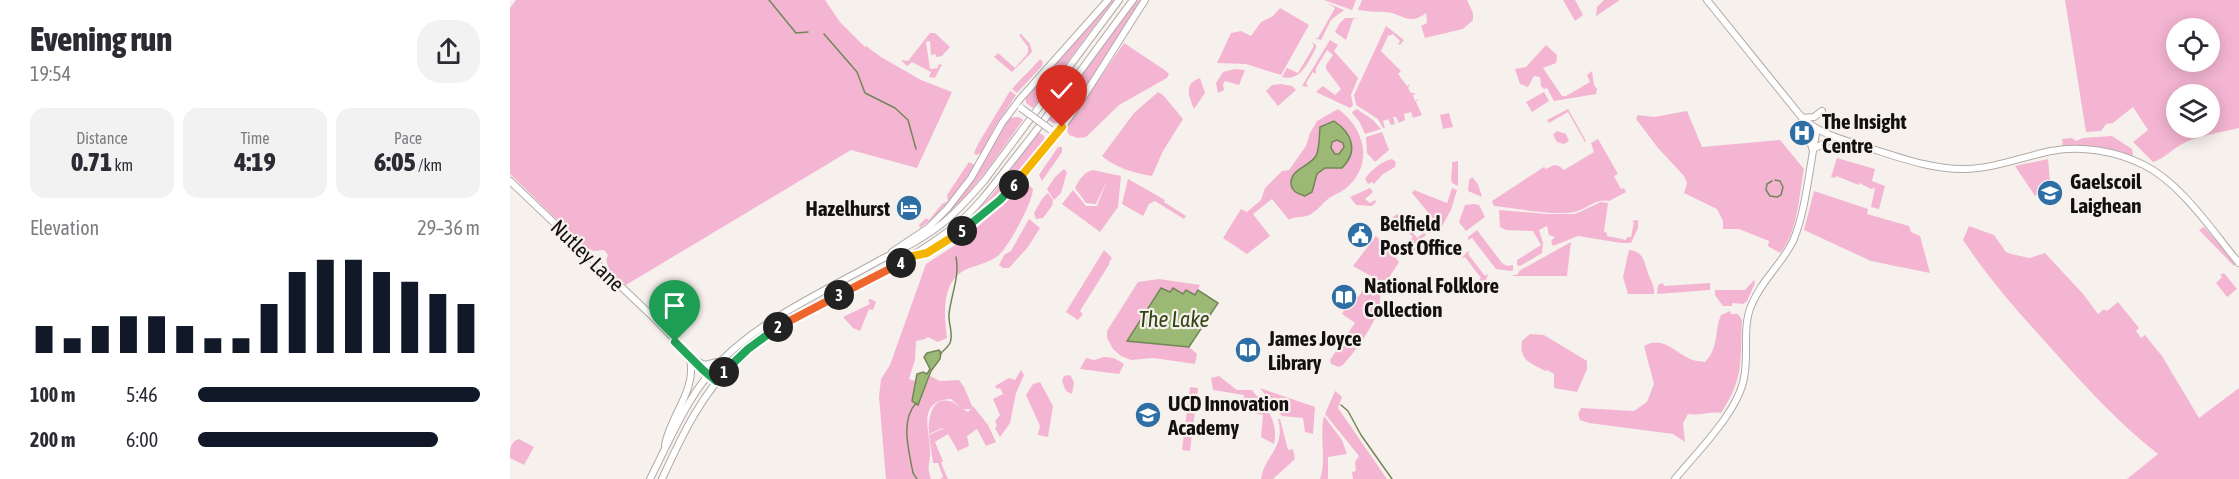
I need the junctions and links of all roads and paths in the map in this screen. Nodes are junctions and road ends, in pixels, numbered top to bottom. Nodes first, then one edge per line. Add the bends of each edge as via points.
1 (1108, 0) edge
2 (1119, 0) edge
3 (1133, 0) edge
4 (1145, 0) edge
5 (1707, 0) edge
6 (1019, 106) junction
7 (1822, 111) dead end
8 (1803, 119) junction
9 (1817, 129) junction
10 (1054, 132) junction
11 (1844, 140) junction
12 (1813, 151) junction
13 (510, 181) edge
14 (913, 256) junction
15 (882, 259) junction
16 (2239, 263) edge
17 (690, 358) junction
18 (723, 359) junction
19 (708, 375) junction
20 (716, 381) junction
21 (663, 451) junction
22 (650, 479) edge
23 (662, 479) edge
24 (1675, 479) edge

1 - 6 main road
2 - 15 main road via 971,196 929,233
3 - 14 main road via 982,200 958,224
4 - 10 main road
5 - 8 main road
6 - 10 main road, bridge
6 - 15 main road via 1002,123 971,178 947,209 928,228
7 - 8 main road
8 - 9 main road
8 - 12 main road
9 - 11 main road
9 - 12 main road
10 - 14 main road via 1025,173 976,221 927,253
11 - 12 main road via 1831,140
11 - 16 main road via 1923,164 1957,169 2060,150 2115,154 2144,165 2171,184
12 - 24 main road via 1797,231 1750,309 1740,393
13 - 17 main road, Nutley Lane via 652,316
14 - 20 main road via 777,327 740,355
15 - 18 main road via 770,322
17 - 18 main road via 705,365
17 - 19 main road, Nutley Lane
17 - 21 main road via 691,379
18 - 19 main road
19 - 20 main road, Nutley Lane
19 - 21 main road
20 - 23 main road via 690,420
21 - 22 main road

